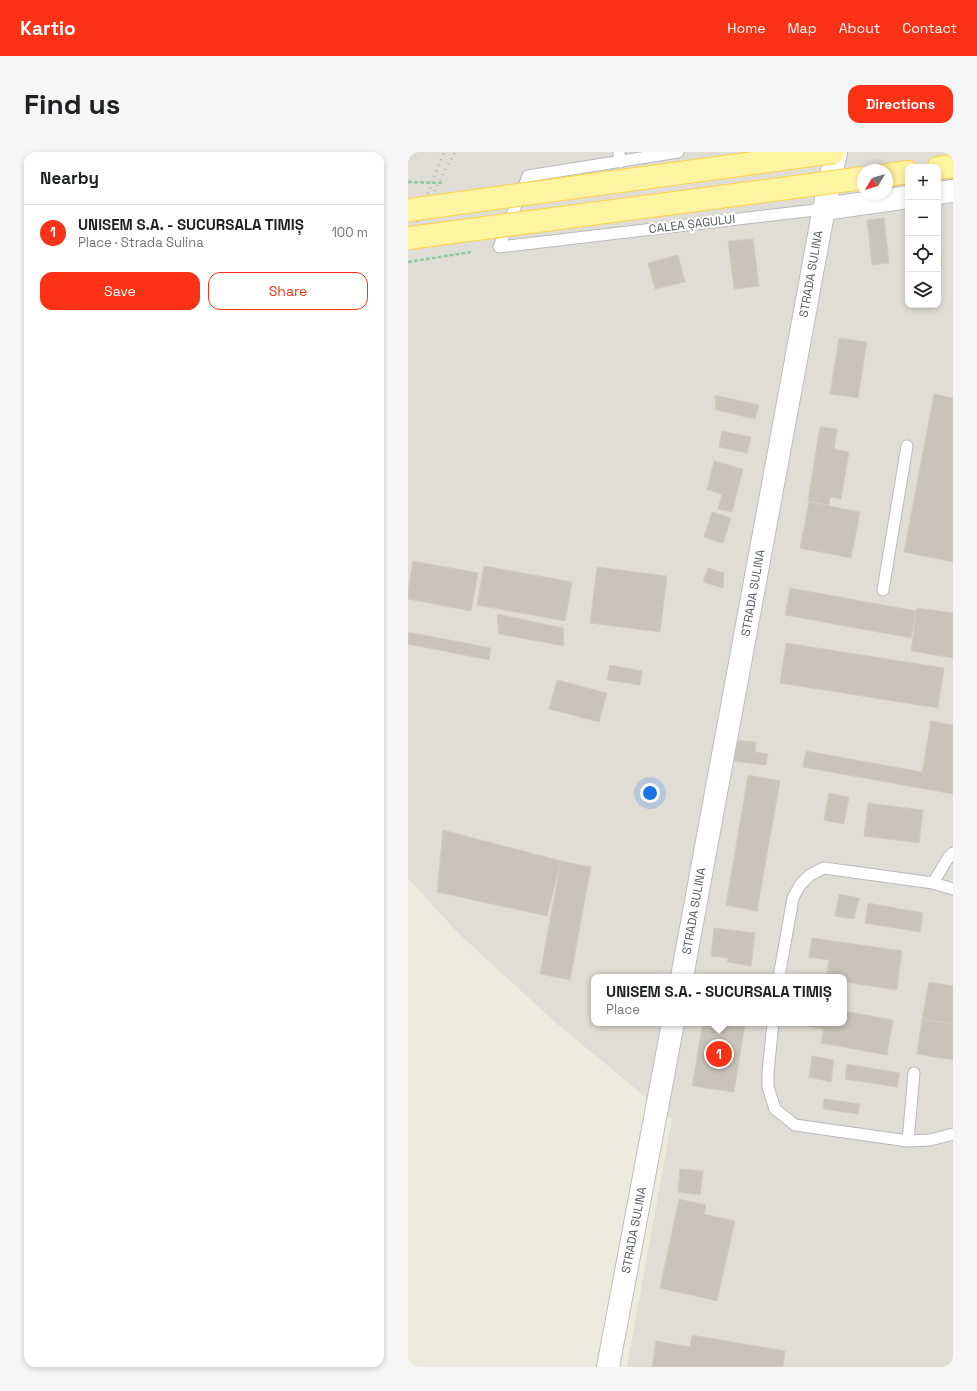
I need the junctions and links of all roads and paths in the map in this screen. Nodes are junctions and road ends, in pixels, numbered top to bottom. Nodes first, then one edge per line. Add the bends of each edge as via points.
1 (678, 152) edge
2 (835, 152) edge
3 (619, 157) edge
4 (953, 166) edge
5 (941, 168) edge
6 (905, 172) edge
7 (893, 174) edge
8 (857, 179) edge
9 (953, 192) edge
10 (941, 194) edge
11 (905, 198) edge
12 (824, 209) junction
13 (408, 210) edge
14 (408, 238) edge
15 (499, 247) junction
16 (408, 262) edge
17 (907, 446) dead end
18 (883, 590) dead end
19 (953, 853) edge
20 (933, 883) junction
21 (953, 890) edge
22 (686, 974) edge
23 (780, 974) edge
24 (672, 1026) edge
25 (773, 1026) edge
26 (914, 1073) dead end
27 (953, 1134) edge
28 (908, 1141) junction
29 (608, 1367) edge

1 - 3 lane
2 - 12 street, STRADA SULINA
2 - 13 main road, bridge
3 - 15 lane via 528,176
4 - 5 main road
6 - 7 main road
8 - 14 main road, CALEA ȘAGULUI, bridge
9 - 10 street
11 - 12 street, CALEA ȘAGULUI
12 - 15 lane, CALEA ȘAGULUI
12 - 22 street, STRADA SULINA
15 - 16 path
17 - 18 lane
19 - 20 lane
20 - 21 lane
20 - 23 lane via 824,868 810,875 800,885 793,898
24 - 29 street, STRADA SULINA
25 - 28 lane via 768,1087 776,1109 796,1125
26 - 28 lane
27 - 28 lane via 930,1140

